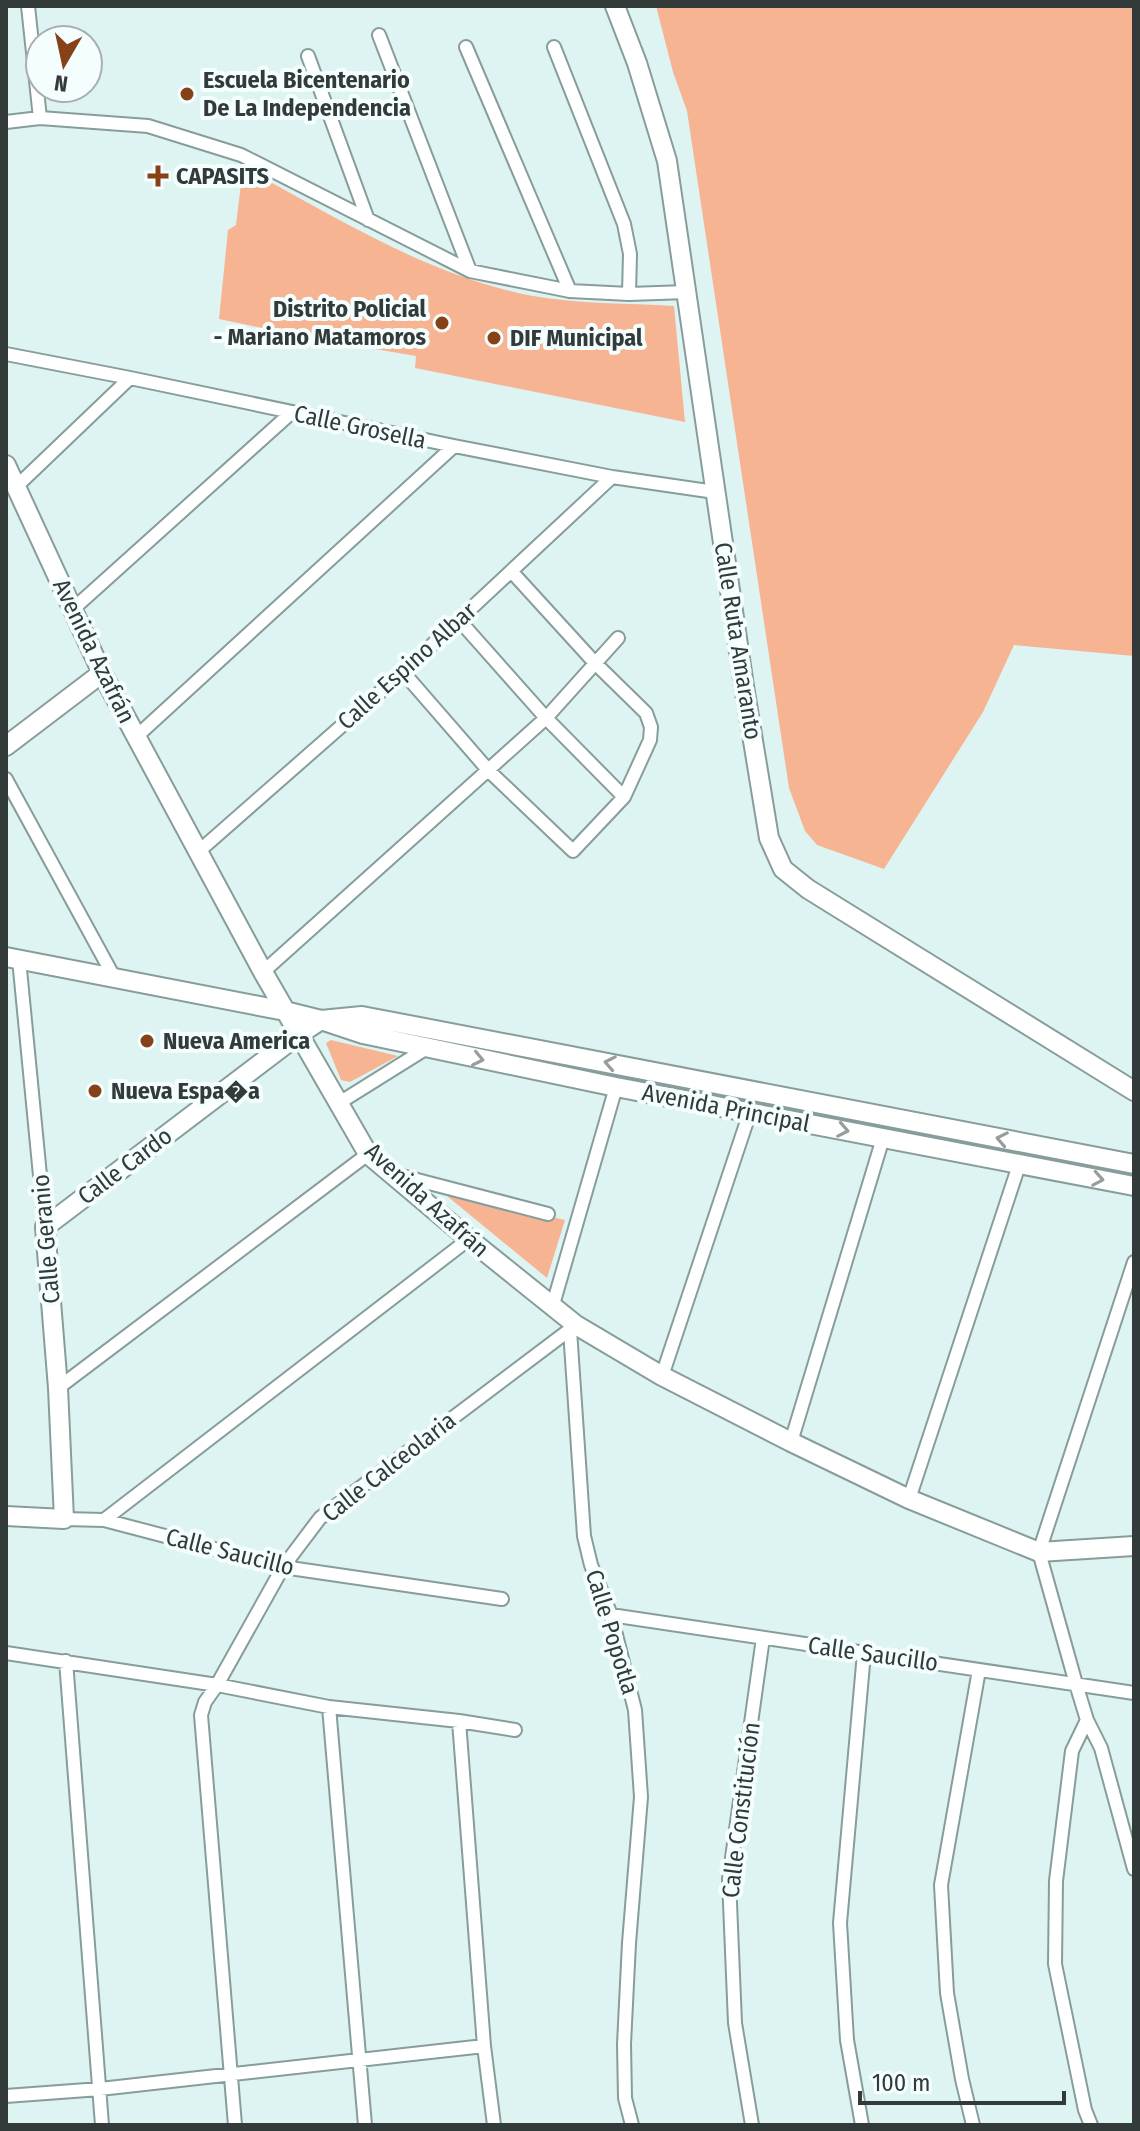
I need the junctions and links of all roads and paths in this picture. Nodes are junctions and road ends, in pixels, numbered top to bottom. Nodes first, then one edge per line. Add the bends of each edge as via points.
1 (28, 6) edge
2 (615, 6) edge
3 (379, 35) dead end
4 (466, 47) dead end
5 (554, 47) dead end
6 (308, 56) dead end
7 (40, 118) junction
8 (6, 122) edge
9 (368, 220) junction
10 (470, 271) junction
11 (570, 291) junction
12 (687, 292) junction
13 (629, 294) junction
14 (6, 354) edge
15 (130, 378) junction
16 (291, 413) junction
17 (454, 446) junction
18 (6, 465) edge
19 (612, 477) junction
20 (17, 486) junction
21 (715, 492) junction
22 (511, 571) junction
23 (72, 610) junction
24 (459, 620) junction
25 (618, 638) dead end
26 (595, 663) junction
27 (403, 672) junction
28 (102, 673) junction
29 (546, 718) junction
30 (137, 736) junction
31 (6, 746) edge
32 (489, 771) junction
33 (6, 779) edge
34 (624, 797) junction
35 (198, 852) junction
36 (12, 958) edge
37 (263, 972) junction
38 (114, 977) junction
39 (285, 1011) junction
40 (321, 1020) junction
41 (298, 1035) junction
42 (427, 1048) junction
43 (616, 1087) junction
44 (1134, 1091) edge
45 (339, 1103) junction
46 (750, 1112) junction
47 (883, 1138) junction
48 (368, 1154) junction
49 (1134, 1164) edge
50 (1019, 1165) junction
51 (392, 1174) junction
52 (1134, 1186) edge
53 (548, 1214) dead end
54 (45, 1227) junction
55 (469, 1239) junction
56 (1134, 1262) edge
57 (552, 1308) junction
58 (573, 1328) junction
59 (662, 1376) junction
60 (58, 1388) junction
61 (791, 1442) junction
62 (909, 1499) junction
63 (6, 1516) edge
64 (64, 1519) junction
65 (104, 1520) junction
66 (1134, 1546) edge
67 (1039, 1552) junction
68 (283, 1567) junction
69 (502, 1599) dead end
70 (611, 1615) junction
71 (763, 1638) junction
72 (6, 1653) edge
73 (864, 1653) junction
74 (66, 1661) junction
75 (979, 1670) junction
76 (1076, 1684) junction
77 (217, 1685) junction
78 (1134, 1693) edge
79 (329, 1707) junction
80 (1087, 1720) junction
81 (459, 1721) junction
82 (515, 1730) dead end
83 (1134, 1869) edge
84 (484, 2046) junction
85 (360, 2060) junction
86 (231, 2076) junction
87 (100, 2089) junction
88 (6, 2096) edge
89 (102, 2125) edge
90 (235, 2125) edge
91 (365, 2125) edge
92 (494, 2125) edge
93 (632, 2125) edge
94 (752, 2125) edge
95 (862, 2125) edge
96 (973, 2125) edge
97 (1091, 2125) edge

1 - 7 street
2 - 12 street, Calle Ruta Amaranto via 667,161
3 - 10 street
4 - 11 street
5 - 13 street via 624,224
6 - 9 street
7 - 8 street
7 - 9 street via 148,126 241,155
9 - 10 street
10 - 11 street
11 - 13 street
12 - 13 street
12 - 21 street, Calle Ruta Amaranto
14 - 15 street, Calle Grosella
15 - 16 street, Calle Grosella
15 - 20 street
16 - 17 street, Calle Grosella
16 - 23 street
17 - 19 street, Calle Grosella
17 - 30 street
18 - 20 street, Avenida Azafrán
19 - 21 street, Calle Grosella
19 - 22 street, Calle Espino Albar
20 - 23 street, Avenida Azafrán
21 - 44 street, Calle Ruta Amaranto via 769,838 783,869
22 - 24 street, Calle Espino Albar
22 - 26 street
23 - 28 street, Avenida Azafrán
24 - 27 street, Calle Espino Albar
24 - 29 street
25 - 26 street
26 - 29 street
26 - 34 street via 646,713 651,727
27 - 32 street
27 - 35 street, Calle Espino Albar
28 - 30 street, Avenida Azafrán
28 - 31 street
29 - 32 street
29 - 34 street
30 - 35 street, Avenida Azafrán
32 - 34 street via 573,851
32 - 37 street
33 - 38 street
35 - 37 street, Avenida Azafrán
36 - 38 street, Avenida Principal
36 - 54 street, Calle Geranio
37 - 39 street, Avenida Azafrán
38 - 39 street, Avenida Principal
39 - 40 street, Avenida Principal
39 - 41 street, Avenida Azafrán
40 - 41 street, Calle Cardo
40 - 42 street, Avenida Principal
49 -> 40 street, Avenida Principal via 362,1016
41 - 45 street, Avenida Azafrán
41 - 54 street, Calle Cardo
42 -> 43 street, Avenida Principal
42 - 45 street
43 - 46 street, Avenida Principal
43 - 57 street
45 - 48 street, Avenida Azafrán
46 -> 47 street, Avenida Principal
46 - 59 street
47 - 50 street, Avenida Principal
47 - 61 street
48 - 51 street, Avenida Azafrán
48 - 60 street
50 -> 52 street, Avenida Principal
50 - 62 street
51 - 53 street
51 - 55 street, Avenida Azafrán
54 - 60 street, Calle Geranio
55 - 57 street, Avenida Azafrán
55 - 65 street
56 - 67 street
57 - 58 street, Avenida Azafrán
58 - 59 street, Avenida Azafrán
58 - 68 street, Calle Calceolaria via 320,1518
58 - 70 street, Calle Popotla via 584,1536
59 - 61 street, Avenida Azafrán
60 - 64 street, Calle Geranio
61 - 62 street, Avenida Azafrán
62 - 67 street, Avenida Azafrán
63 - 64 street, Calle Saucillo
64 - 65 street, Calle Saucillo
65 - 68 street, Calle Saucillo
66 - 67 street, Avenida Azafrán
67 - 76 street
68 - 69 street, Calle Saucillo
68 - 77 street, Calle Calceolaria
70 - 71 street, Calle Saucillo
70 - 93 street, Calle Popotla via 635,1710 641,1797 624,2044 625,2098
71 - 73 street, Calle Saucillo
71 - 94 street, Calle Constitución via 729,1879 735,2023
72 - 74 street
73 - 75 street, Calle Saucillo
73 - 95 street via 840,1923 847,2040
74 - 77 street
74 - 87 street
75 - 76 street, Calle Saucillo
75 - 96 street via 941,1885 947,1993
76 - 78 street, Calle Saucillo
76 - 80 street
77 - 79 street
77 - 86 street, Calle Calceolaria via 201,1715
79 - 81 street
79 - 85 street
80 - 83 street via 1101,1748
80 - 97 street via 1072,1751 1056,1881 1055,1964
81 - 82 street
81 - 84 street
84 - 85 street
84 - 92 street
85 - 86 street
85 - 91 street
86 - 87 street
86 - 90 street, Calle Calceolaria
87 - 88 street
87 - 89 street

